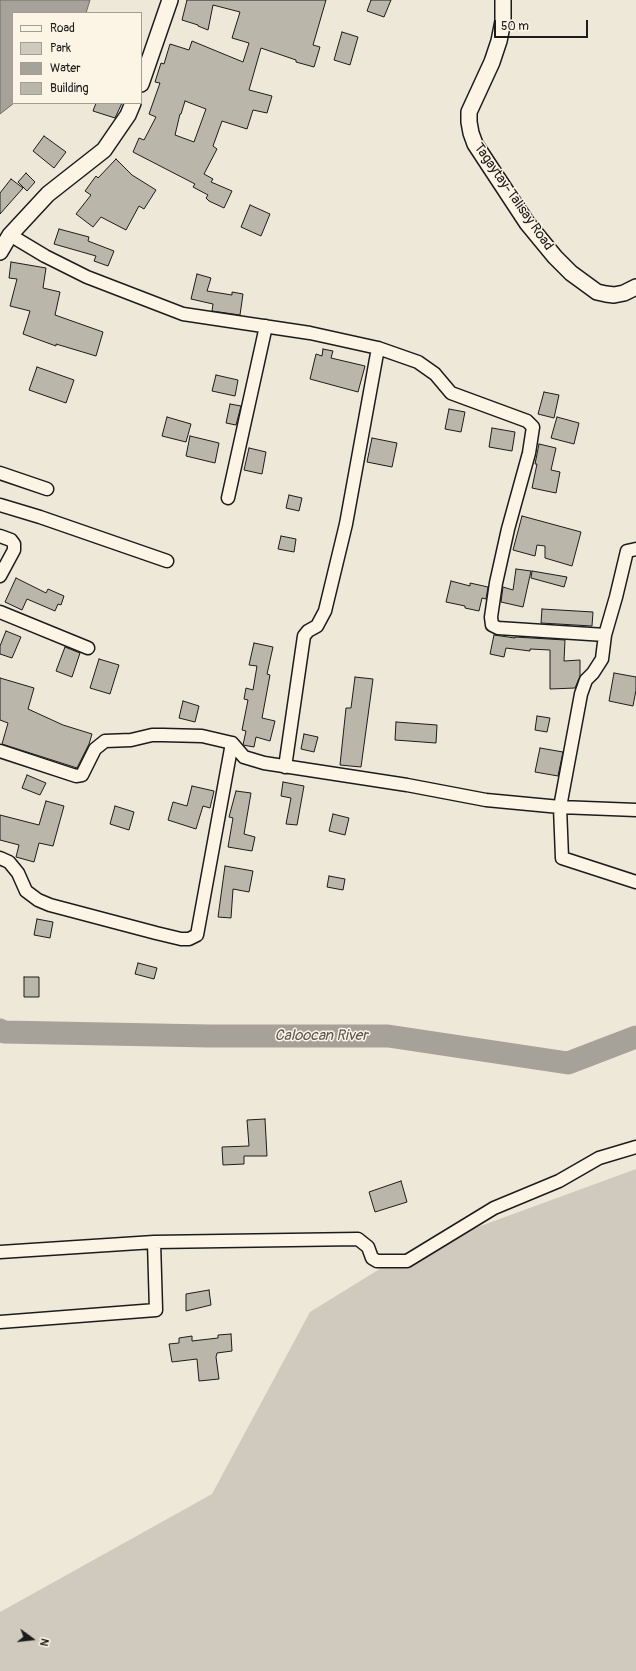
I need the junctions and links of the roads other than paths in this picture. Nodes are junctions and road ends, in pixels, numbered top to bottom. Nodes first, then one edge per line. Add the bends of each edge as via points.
1 (170, 0) edge
2 (503, 0) edge
3 (142, 81) edge
4 (133, 104) edge
5 (10, 234) junction
6 (0, 252) edge
7 (636, 287) edge
8 (266, 326) junction
9 (378, 348) junction
10 (0, 472) edge
11 (47, 489) dead end
12 (228, 498) dead end
13 (0, 505) edge
14 (0, 536) edge
15 (636, 549) edge
16 (167, 561) dead end
17 (0, 576) edge
18 (0, 612) edge
19 (606, 635) junction
20 (88, 648) dead end
21 (232, 743) junction
22 (0, 751) edge
23 (285, 767) junction
24 (560, 806) junction
25 (636, 810) edge
26 (0, 858) edge
27 (636, 882) edge
28 (636, 1147) edge
29 (154, 1242) junction
30 (0, 1252) edge
31 (0, 1322) edge

1 - 3 main road
2 - 7 main road, Tagaytay-Talisay Road via 503,21 499,41 469,112 468,122 475,144 527,223 571,273 597,292 606,294 624,293
4 - 5 main road via 104,150 48,194
5 - 6 main road
5 - 8 street via 45,256 87,277 183,314
8 - 9 street
8 - 12 street
9 - 19 street via 418,362 435,374 451,393 527,421 533,427 529,453 496,583 492,625 498,628
9 - 23 street via 346,524 325,611 317,626 304,636
10 - 11 street
13 - 16 street via 40,516
14 - 17 street via 14,544 14,550
15 - 19 street via 626,551
18 - 20 street
19 - 24 street via 602,659 586,680 582,694
21 - 22 street via 202,736 163,734 131,740 105,741 95,749 82,775 76,776
21 - 23 street via 244,757
21 - 26 street via 197,935 189,939 175,938 38,900 26,891 18,873 9,862
23 - 24 street via 407,785 486,800
24 - 25 street
24 - 27 street via 562,858
28 - 29 street via 598,1158 559,1181 494,1208 408,1261 377,1261 372,1258 368,1247 358,1239
29 - 30 street
29 - 31 street via 156,1310

